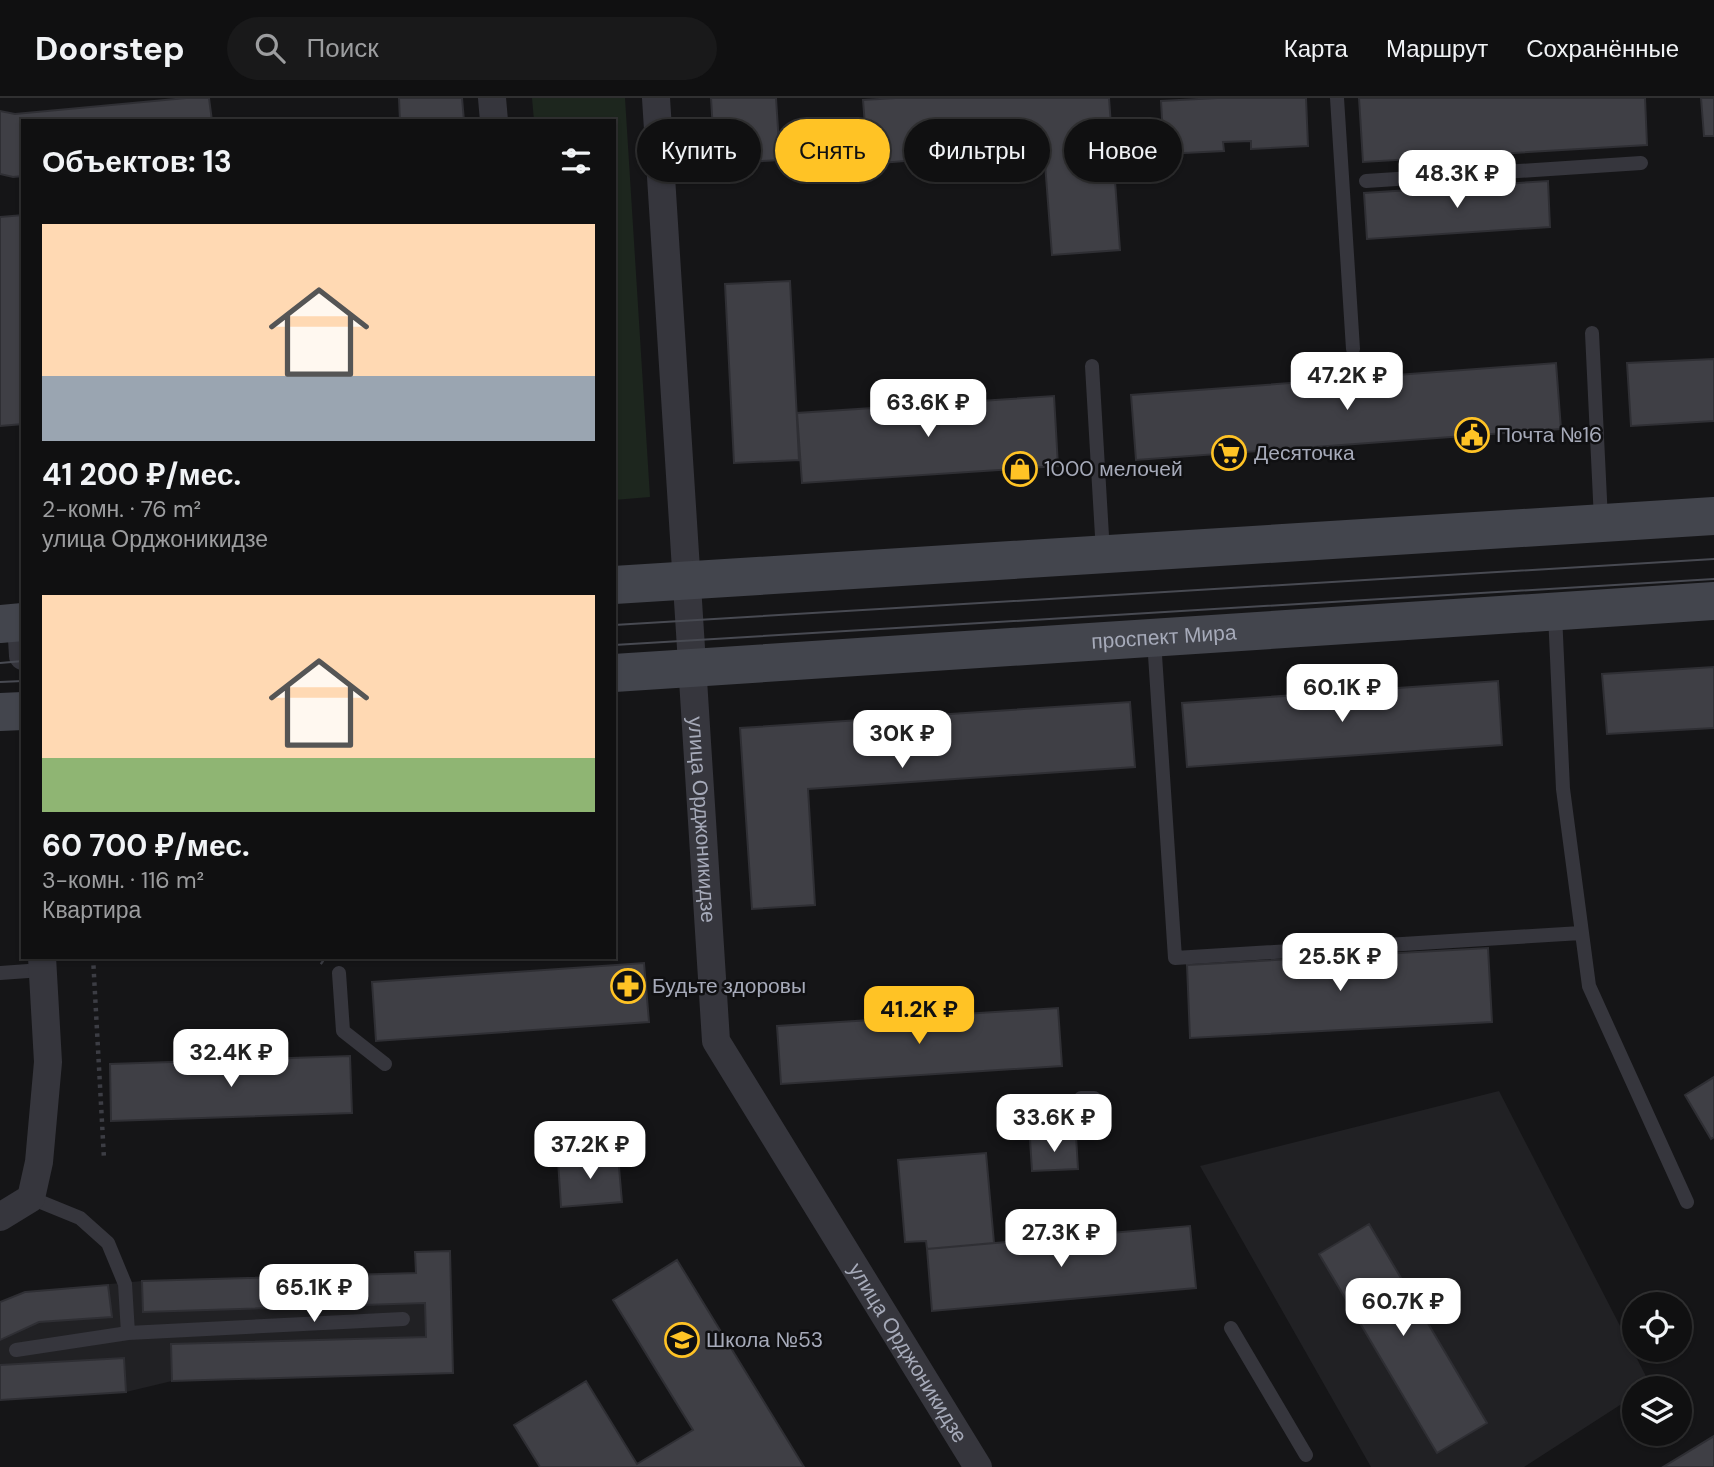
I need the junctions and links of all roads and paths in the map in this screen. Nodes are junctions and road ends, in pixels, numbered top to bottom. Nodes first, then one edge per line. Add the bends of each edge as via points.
1 (492, 98) edge
2 (656, 98) edge
3 (1337, 98) edge
4 (494, 119) edge
5 (1642, 163) dead end
6 (1366, 181) dead end
7 (1592, 333) dead end
8 (1353, 349) dead end
9 (1092, 366) dead end
10 (1714, 516) edge
11 (1601, 523) junction
12 (1103, 554) junction
13 (685, 580) junction
14 (616, 585) edge
15 (1714, 601) edge
16 (1555, 610) junction
17 (1154, 639) junction
18 (691, 668) junction
19 (616, 673) edge
20 (21, 711) edge
21 (0, 712) edge
22 (1581, 933) junction
23 (93, 959) edge
24 (42, 964) edge
25 (339, 973) dead end
26 (0, 974) edge
27 (385, 1064) dead end
28 (104, 1159) dead end
29 (31, 1198) junction
30 (1687, 1202) dead end
31 (0, 1217) edge
32 (403, 1319) dead end
33 (1231, 1328) dead end
34 (128, 1333) junction
35 (16, 1350) dead end
36 (1306, 1455) dead end
37 (978, 1467) edge

1 - 4 street
2 - 13 street, улица Орджоникидзе
3 - 8 lane
5 - 6 lane
7 - 11 lane
9 - 12 lane
10 - 11 main road
11 - 12 main road
12 - 13 main road
13 - 14 main road
13 - 18 street, улица Орджоникидзе
15 - 16 main road, проспект Мира
16 - 17 main road, проспект Мира
16 - 22 lane via 1563,789
17 - 18 main road, проспект Мира
17 - 22 lane via 1175,958
18 - 19 main road, проспект Мира
18 - 37 street, улица Орджоникидзе via 716,1041
20 - 21 main road
22 - 30 lane via 1589,986
23 - 28 path
24 - 26 lane
24 - 29 street via 48,1062
25 - 27 lane via 343,1031
29 - 31 street
29 - 34 lane via 80,1218 108,1244 125,1284
32 - 34 lane
33 - 36 lane
34 - 35 lane

